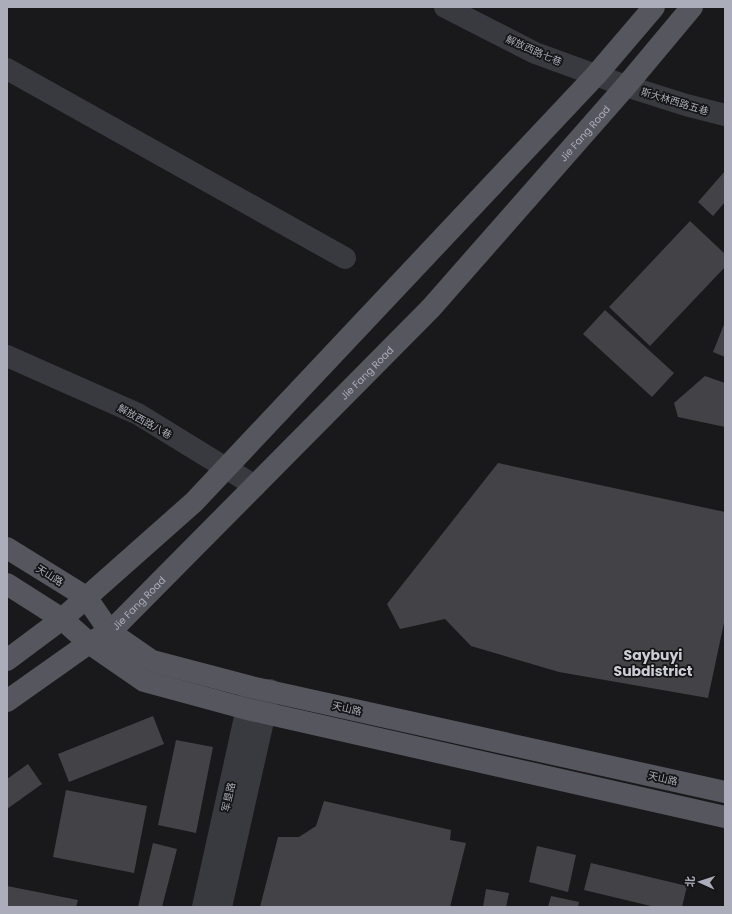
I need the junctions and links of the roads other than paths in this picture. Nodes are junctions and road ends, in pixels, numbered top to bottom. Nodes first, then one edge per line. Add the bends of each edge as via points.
1 (444, 7) edge
2 (654, 7) edge
3 (692, 7) edge
4 (7, 69) edge
5 (596, 75) junction
6 (626, 86) junction
7 (725, 115) edge
8 (345, 258) dead end
9 (7, 356) edge
10 (226, 468) junction
11 (255, 486) junction
12 (7, 548) edge
13 (7, 584) edge
14 (86, 597) junction
15 (62, 619) junction
16 (110, 632) junction
17 (89, 643) junction
18 (7, 660) edge
19 (261, 688) junction
20 (7, 701) edge
21 (257, 710) junction
22 (725, 792) edge
23 (725, 817) edge
24 (203, 907) edge
25 (221, 907) edge

1 - 5 street, 解放西路七巷 via 534,53
2 - 5 main road
3 - 6 main road, Jie Fang Road
4 - 8 street
5 - 6 street, 解放西路七巷
5 - 10 main road
6 - 7 street, 斯大林西路五巷
6 - 11 main road, Jie Fang Road via 431,308
9 - 10 street, 解放西路八巷 via 138,414
10 - 11 street, 解放西路八巷
10 - 14 main road via 194,502
11 - 16 main road, Jie Fang Road
12 - 14 main road, 天山路
13 - 15 main road
14 - 15 main road
14 - 16 main road, 天山路
15 - 17 main road
15 - 18 main road
16 - 17 main road, Jie Fang Road
16 - 19 main road, 天山路 via 152,661
17 - 20 main road, Jie Fang Road
17 - 21 main road via 144,681
19 - 21 street, 军垦路
19 - 22 main road, 天山路
21 - 23 main road
21 - 24 street, 军垦路
21 - 25 street, 军垦路

